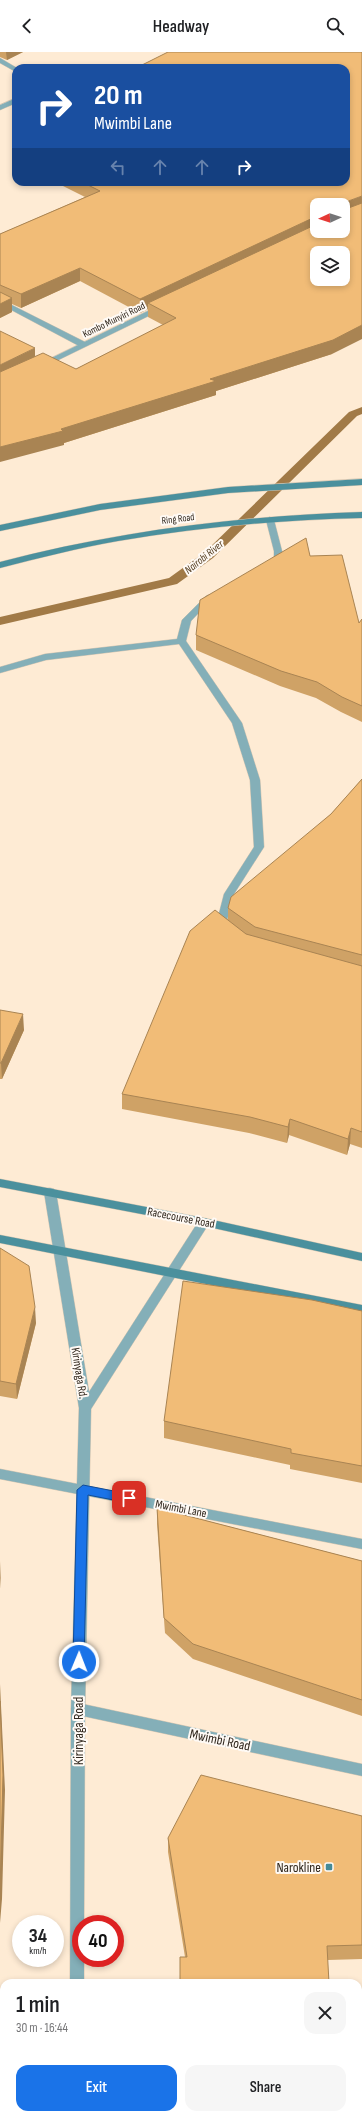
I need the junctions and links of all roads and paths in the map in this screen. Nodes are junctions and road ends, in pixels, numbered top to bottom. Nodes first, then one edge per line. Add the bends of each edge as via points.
1 (0, 60) edge
2 (12, 68) edge
3 (12, 102) edge
4 (0, 108) edge
5 (0, 301) edge
6 (170, 303) edge
7 (84, 345) junction
8 (35, 367) edge
9 (362, 482) edge
10 (362, 515) edge
11 (269, 520) junction
12 (0, 528) edge
13 (0, 565) edge
14 (264, 570) edge
15 (218, 592) edge
16 (181, 641) junction
17 (0, 670) edge
18 (233, 933) edge
19 (0, 1183) edge
20 (50, 1192) junction
21 (204, 1222) junction
22 (0, 1239) edge
23 (60, 1252) junction
24 (362, 1257) edge
25 (171, 1274) junction
26 (362, 1310) edge
27 (85, 1408) junction
28 (0, 1474) edge
29 (83, 1490) junction
30 (362, 1544) edge
31 (78, 1709) junction
32 (362, 1770) edge
33 (77, 1979) edge

1 - 2 street
3 - 4 street
5 - 7 street
6 - 7 street, Kombo Munyiri Road
7 - 8 street, Kombo Munyiri Road
9 - 12 main road, Ring Road via 250,489 100,507
10 - 11 main road, Ring Road
11 - 13 main road, Ring Road via 138,535 82,545
11 - 14 street via 278,551 278,564
15 - 16 street via 187,620
16 - 17 street via 45,658
16 - 18 street via 237,723 255,780 259,847 229,894 221,925
19 - 20 main road, Racecourse Road
20 - 21 main road, Racecourse Road
20 - 23 street, Kirinyaga Rd.
21 - 24 main road, Racecourse Road
21 - 25 street, Kirinyaga Rd.
22 - 23 main road
23 - 25 main road
23 - 27 street, Kirinyaga Rd.
25 - 26 main road
25 - 27 street, Kirinyaga Rd.
27 - 29 street, Kirinyaga Road
28 - 29 street, Mwimbi Lane
29 - 30 street, Mwimbi Lane
29 - 31 street, Kirinyaga Road
31 - 32 street, Mwimbi Road
31 - 33 street, Kirinyaga Road

